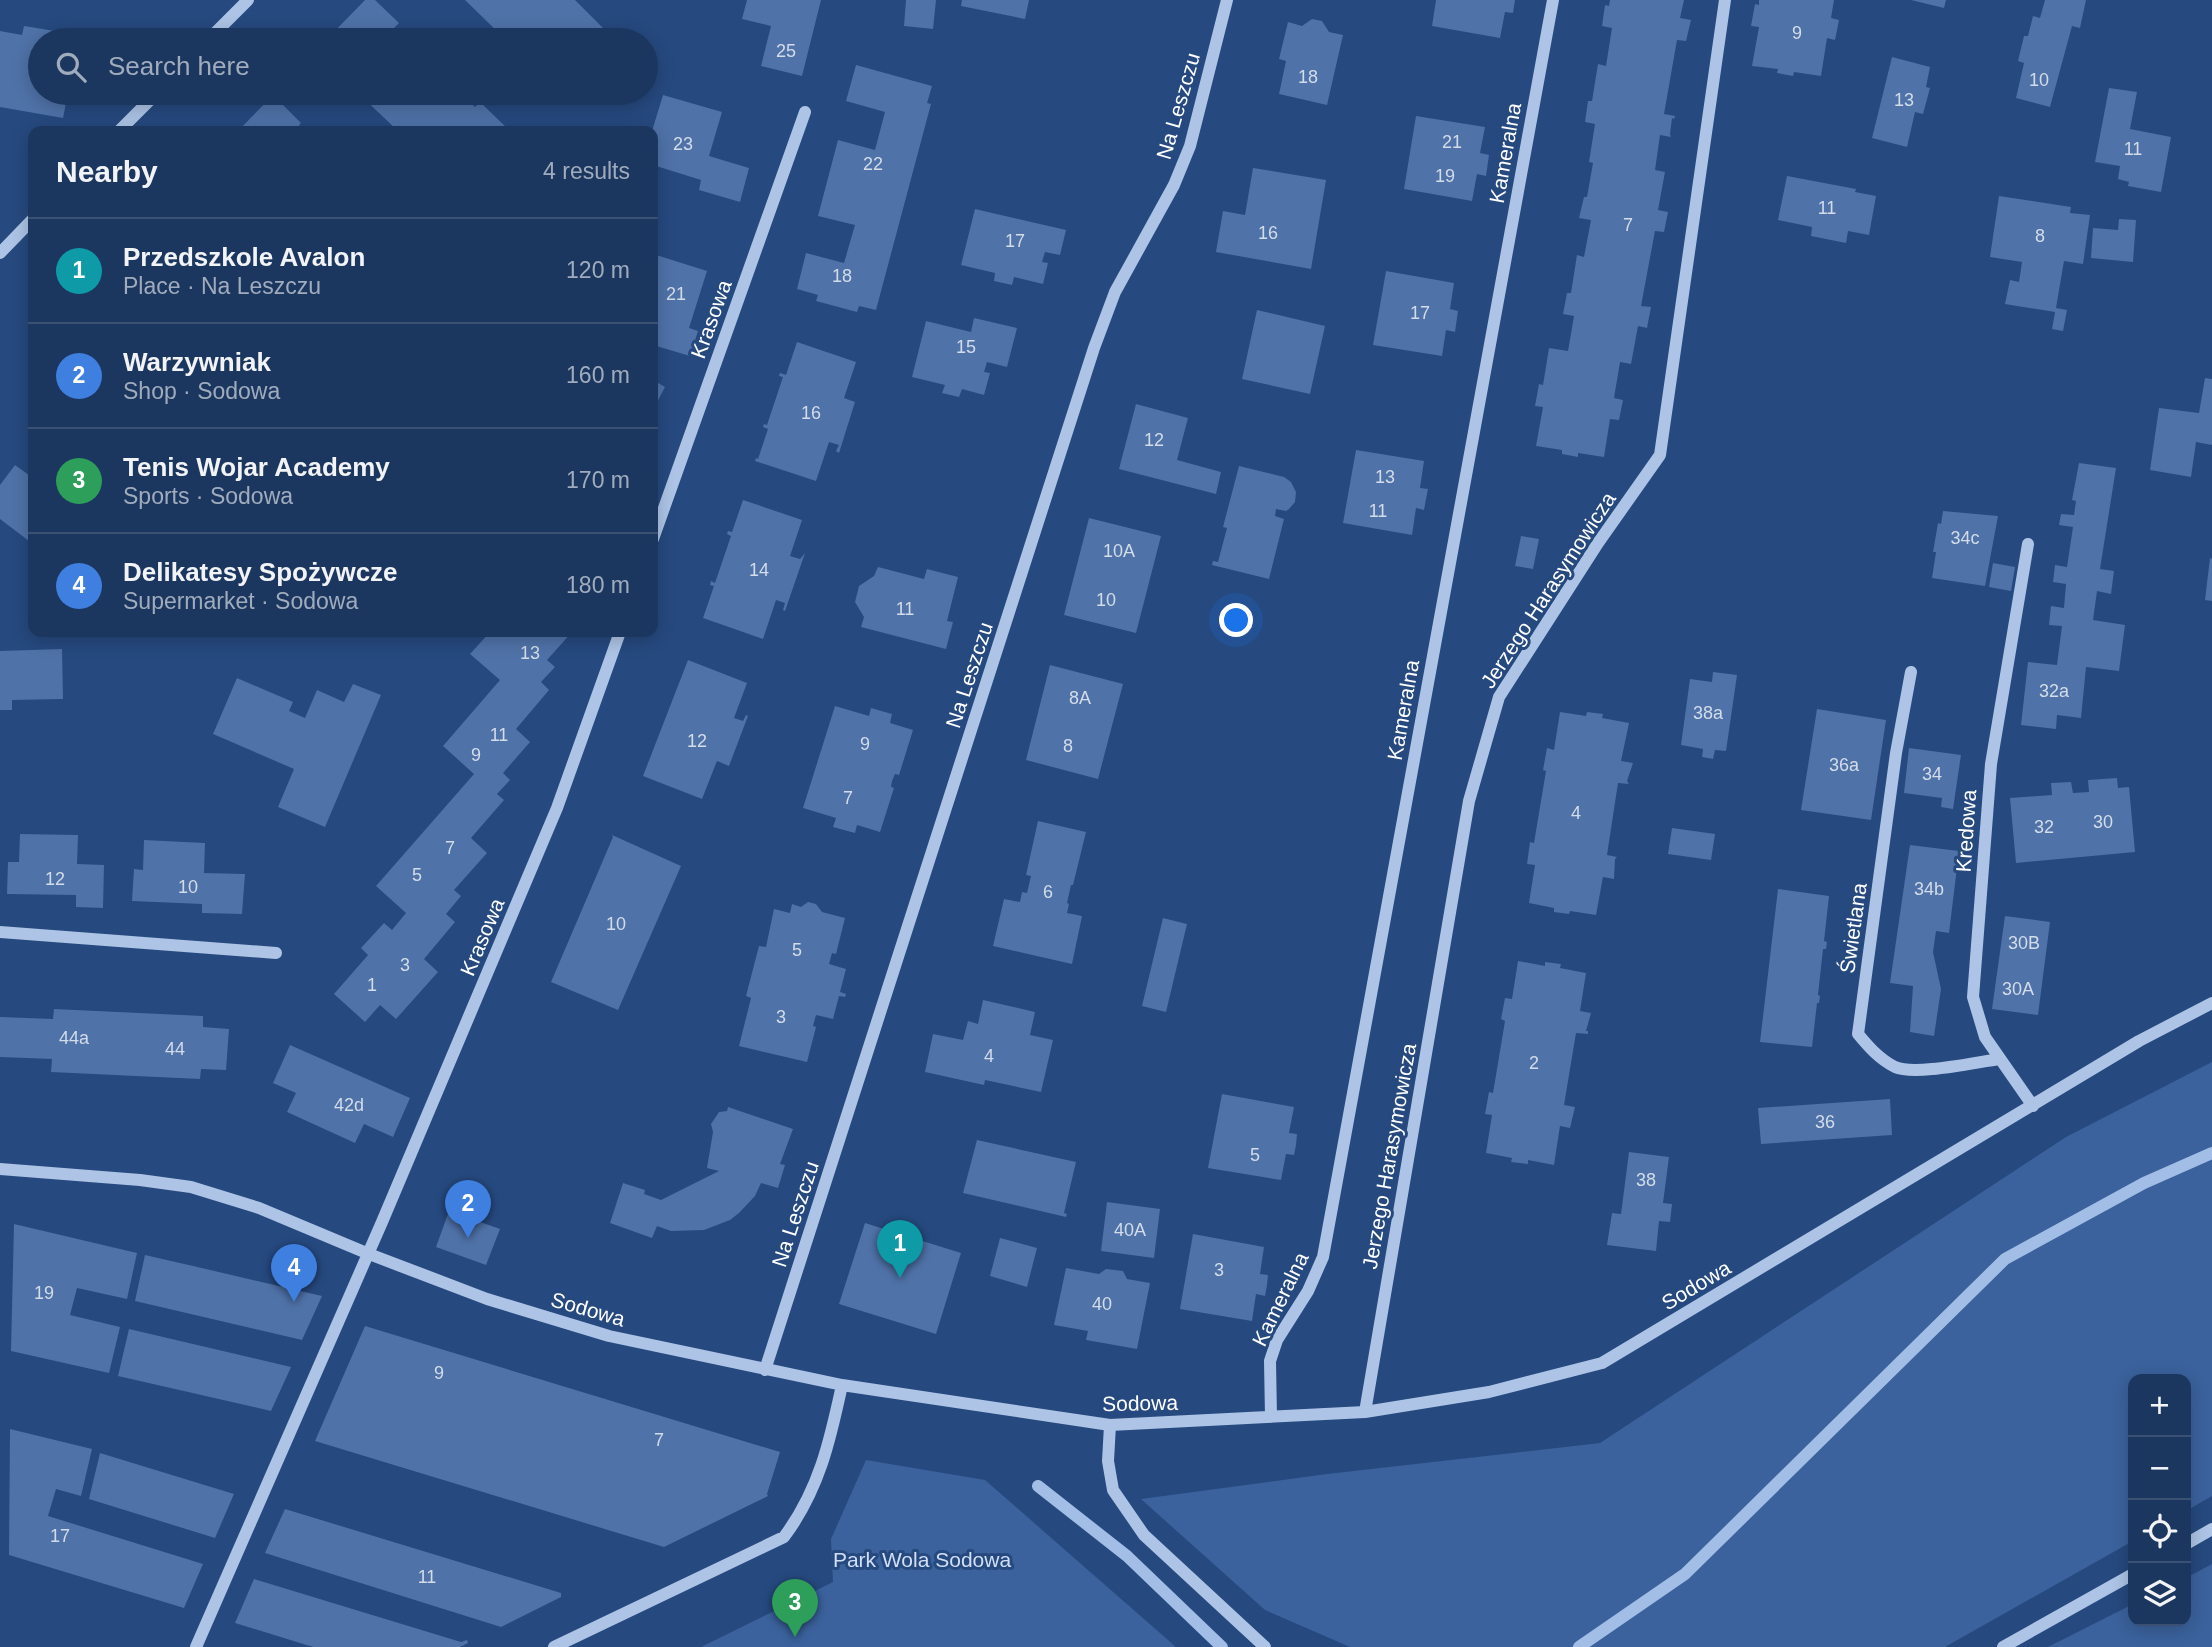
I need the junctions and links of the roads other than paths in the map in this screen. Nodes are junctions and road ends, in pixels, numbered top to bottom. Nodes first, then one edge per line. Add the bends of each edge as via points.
1 (247, 0) edge
2 (1227, 0) edge
3 (1553, 0) edge
4 (1725, 0) edge
5 (220, 28) edge
6 (145, 105) edge
7 (805, 112) dead end
8 (124, 126) edge
9 (28, 224) edge
10 (0, 253) edge
11 (658, 525) edge
12 (2028, 544) dead end
13 (618, 637) edge
14 (1911, 673) dead end
15 (0, 932) edge
16 (276, 953) dead end
17 (2212, 1003) edge
18 (2000, 1059) junction
19 (2033, 1106) junction
20 (0, 1169) edge
21 (369, 1254) junction
22 (765, 1370) junction
23 (842, 1385) junction
24 (1365, 1412) junction
25 (1271, 1417) junction
26 (1110, 1425) junction
27 (2212, 1529) edge
28 (2191, 1541) edge
29 (2128, 1577) edge
30 (196, 1647) edge
31 (554, 1647) edge
32 (1265, 1647) edge
33 (2003, 1647) edge

1 - 5 street
2 - 22 street, Na Leszczu via 1190,146 1174,185 1115,292 1094,348
3 - 25 street, Kameralna via 1323,1257 1270,1361
4 - 24 street, Jerzego Harasymowicza via 1660,455 1499,697 1469,801
6 - 8 street
7 - 11 street, Krasowa
9 - 10 street
12 - 18 street, Kredowa via 1990,764 1973,997 1985,1037
13 - 21 street, Krasowa via 557,808
14 - 18 street, Świetlana via 1858,1034 1897,1068 1921,1070
15 - 16 street
17 - 19 street, Sodowa
18 - 19 street, Kredowa
19 - 24 street, Sodowa via 1602,1363 1489,1392
20 - 21 street, Sodowa via 191,1187 259,1208
21 - 22 street, Sodowa via 487,1299 597,1332
21 - 30 street, Krasowa
22 - 23 street, Sodowa
23 - 26 street, Sodowa
23 - 31 street via 813,1492 784,1537
24 - 25 street, Sodowa
25 - 26 street, Sodowa
26 - 32 street via 1108,1461 1113,1490 1144,1535
27 - 28 street
29 - 33 street

